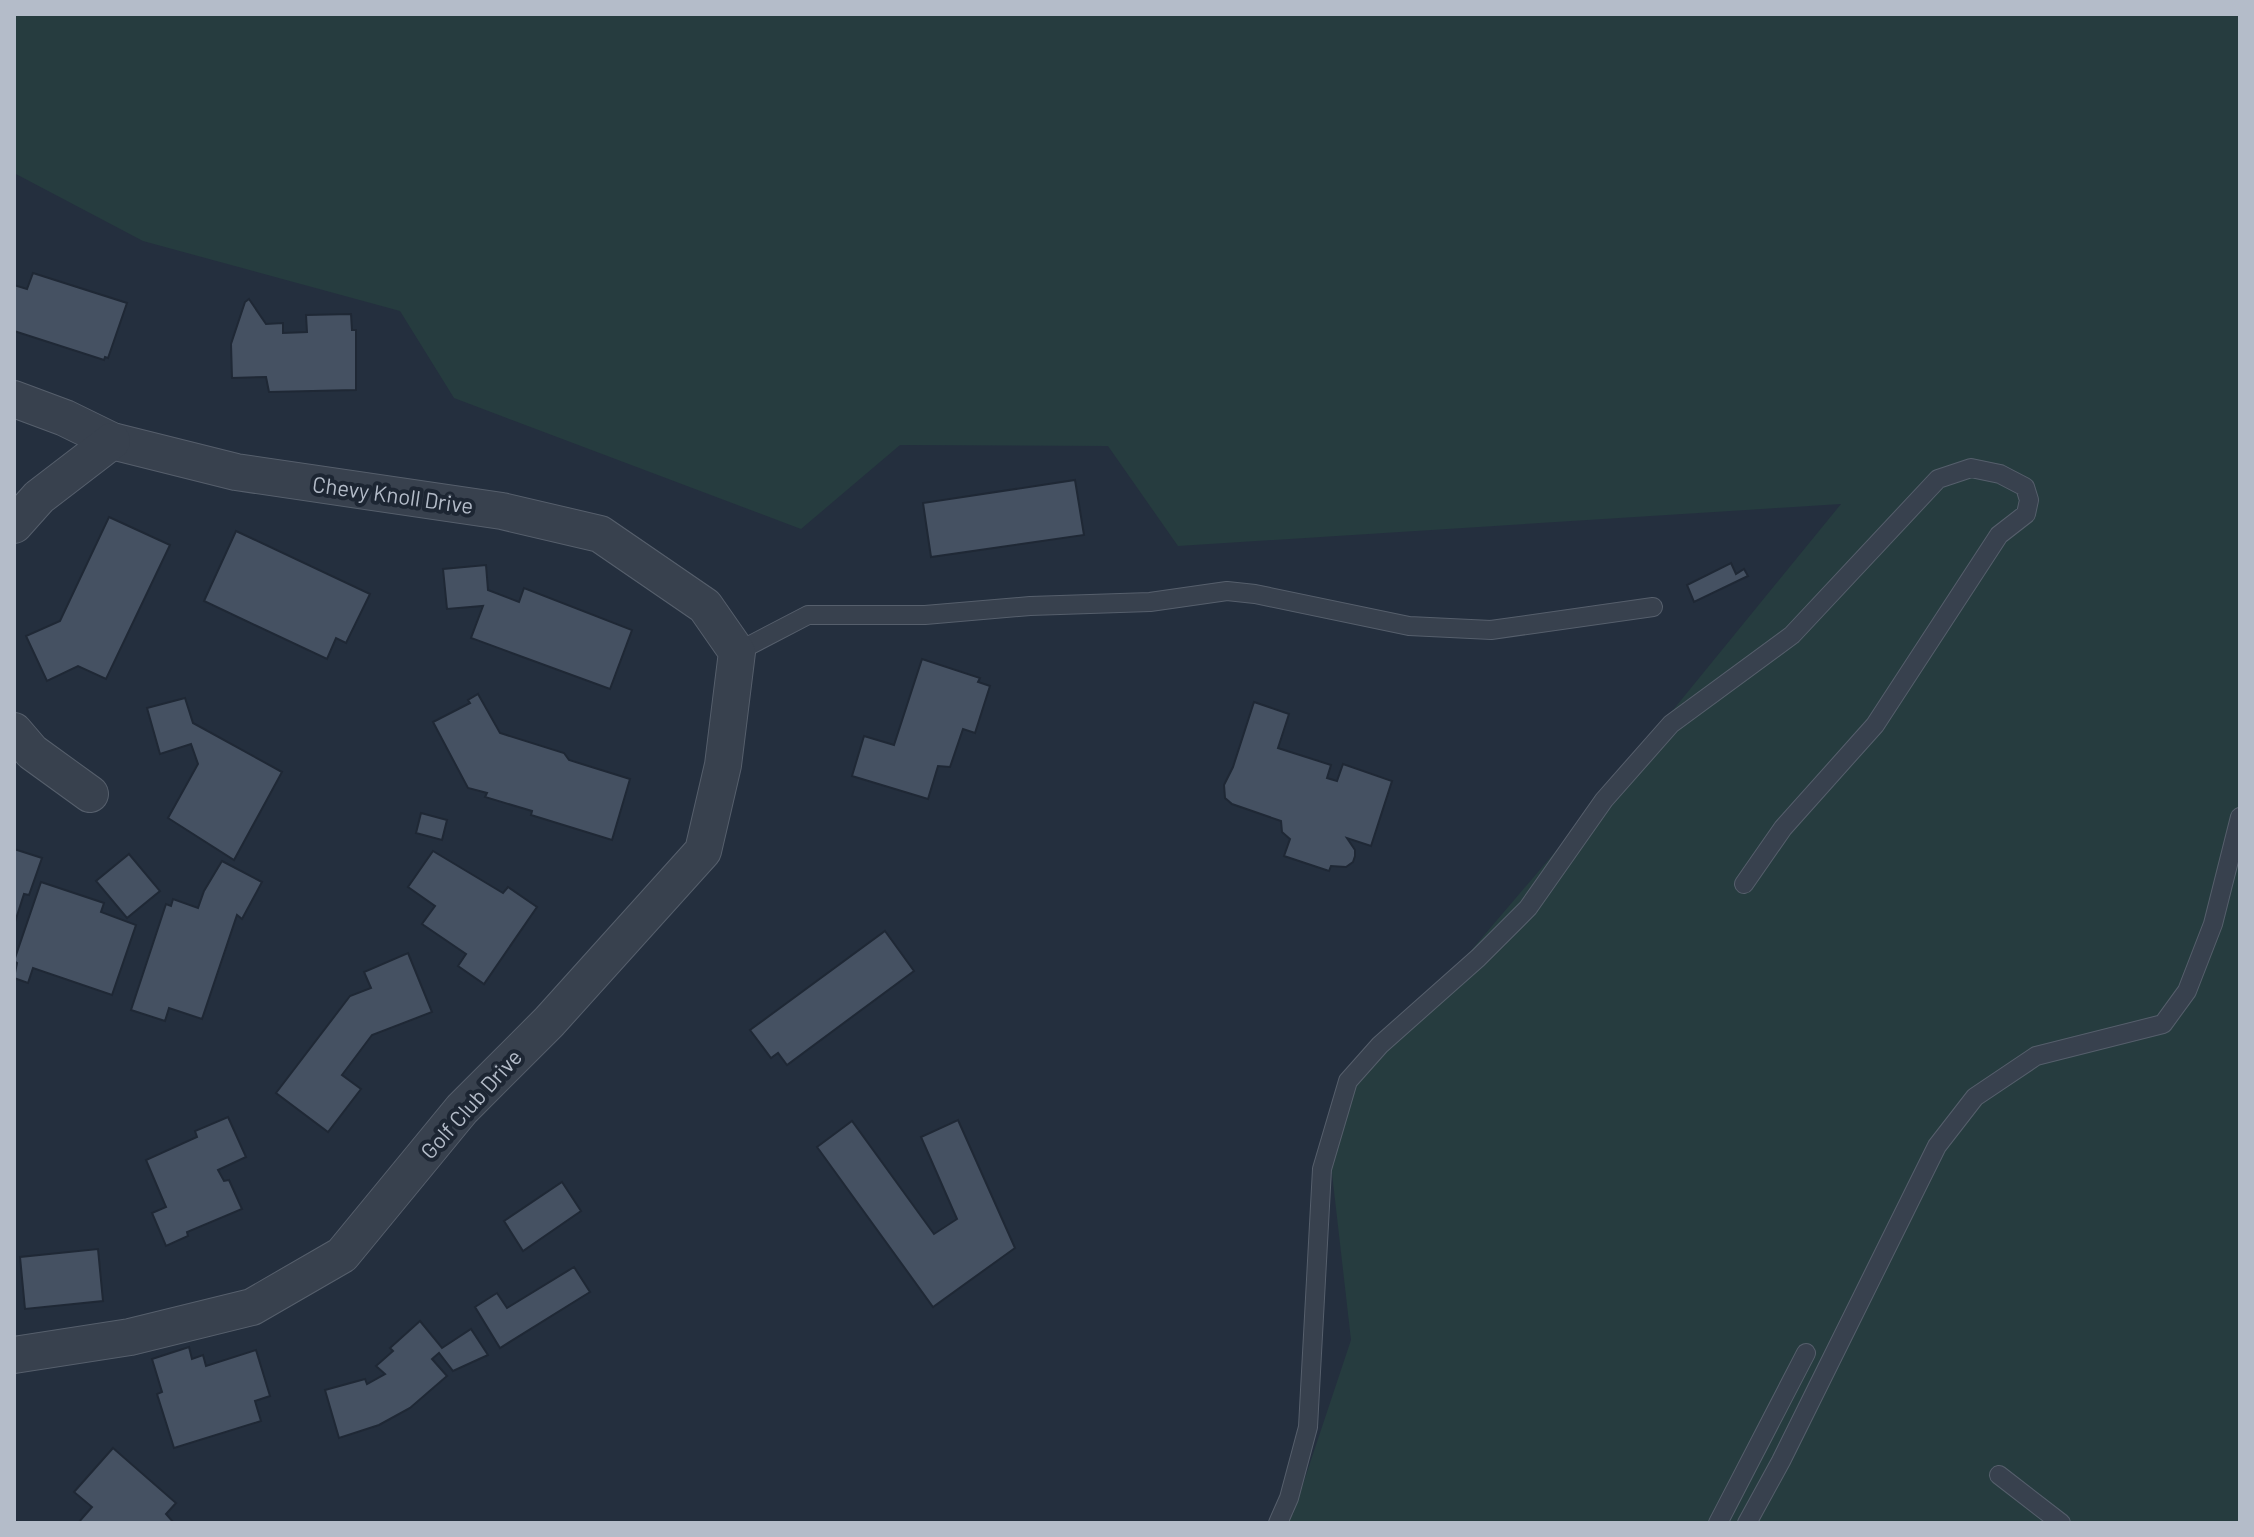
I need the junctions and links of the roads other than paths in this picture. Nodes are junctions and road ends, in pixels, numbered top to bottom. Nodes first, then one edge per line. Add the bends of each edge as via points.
1 (14, 399) edge
2 (112, 441) junction
3 (14, 525) edge
4 (1653, 607) dead end
5 (737, 652) junction
6 (14, 731) edge
7 (90, 794) dead end
8 (2240, 817) edge
9 (1744, 884) dead end
10 (1806, 1353) dead end
11 (14, 1355) edge
12 (1999, 1475) dead end
13 (1278, 1523) edge
14 (1718, 1523) edge
15 (1747, 1523) edge
16 (2061, 1523) edge

1 - 2 street, Chevy Knoll Drive
2 - 3 street via 39,497
2 - 5 street, Chevy Knoll Drive via 236,472 502,511 600,534 705,606
4 - 5 lane via 1491,630 1409,626 1227,591 1150,602 925,615 808,615
5 - 11 street, Golf Club Drive via 723,765 703,851 549,1022 462,1109 342,1255 252,1307 130,1337
6 - 7 street via 32,752
8 - 15 lane via 2213,924 2193,978 2163,1024 2036,1056 1975,1097 1937,1146
9 - 13 lane via 1783,828 1875,725 1999,535 2026,514 2025,487 1971,468 1938,479 1792,635 1671,724 1604,800 1528,908 1348,1081 1322,1169 1308,1427
10 - 14 lane
12 - 16 lane

